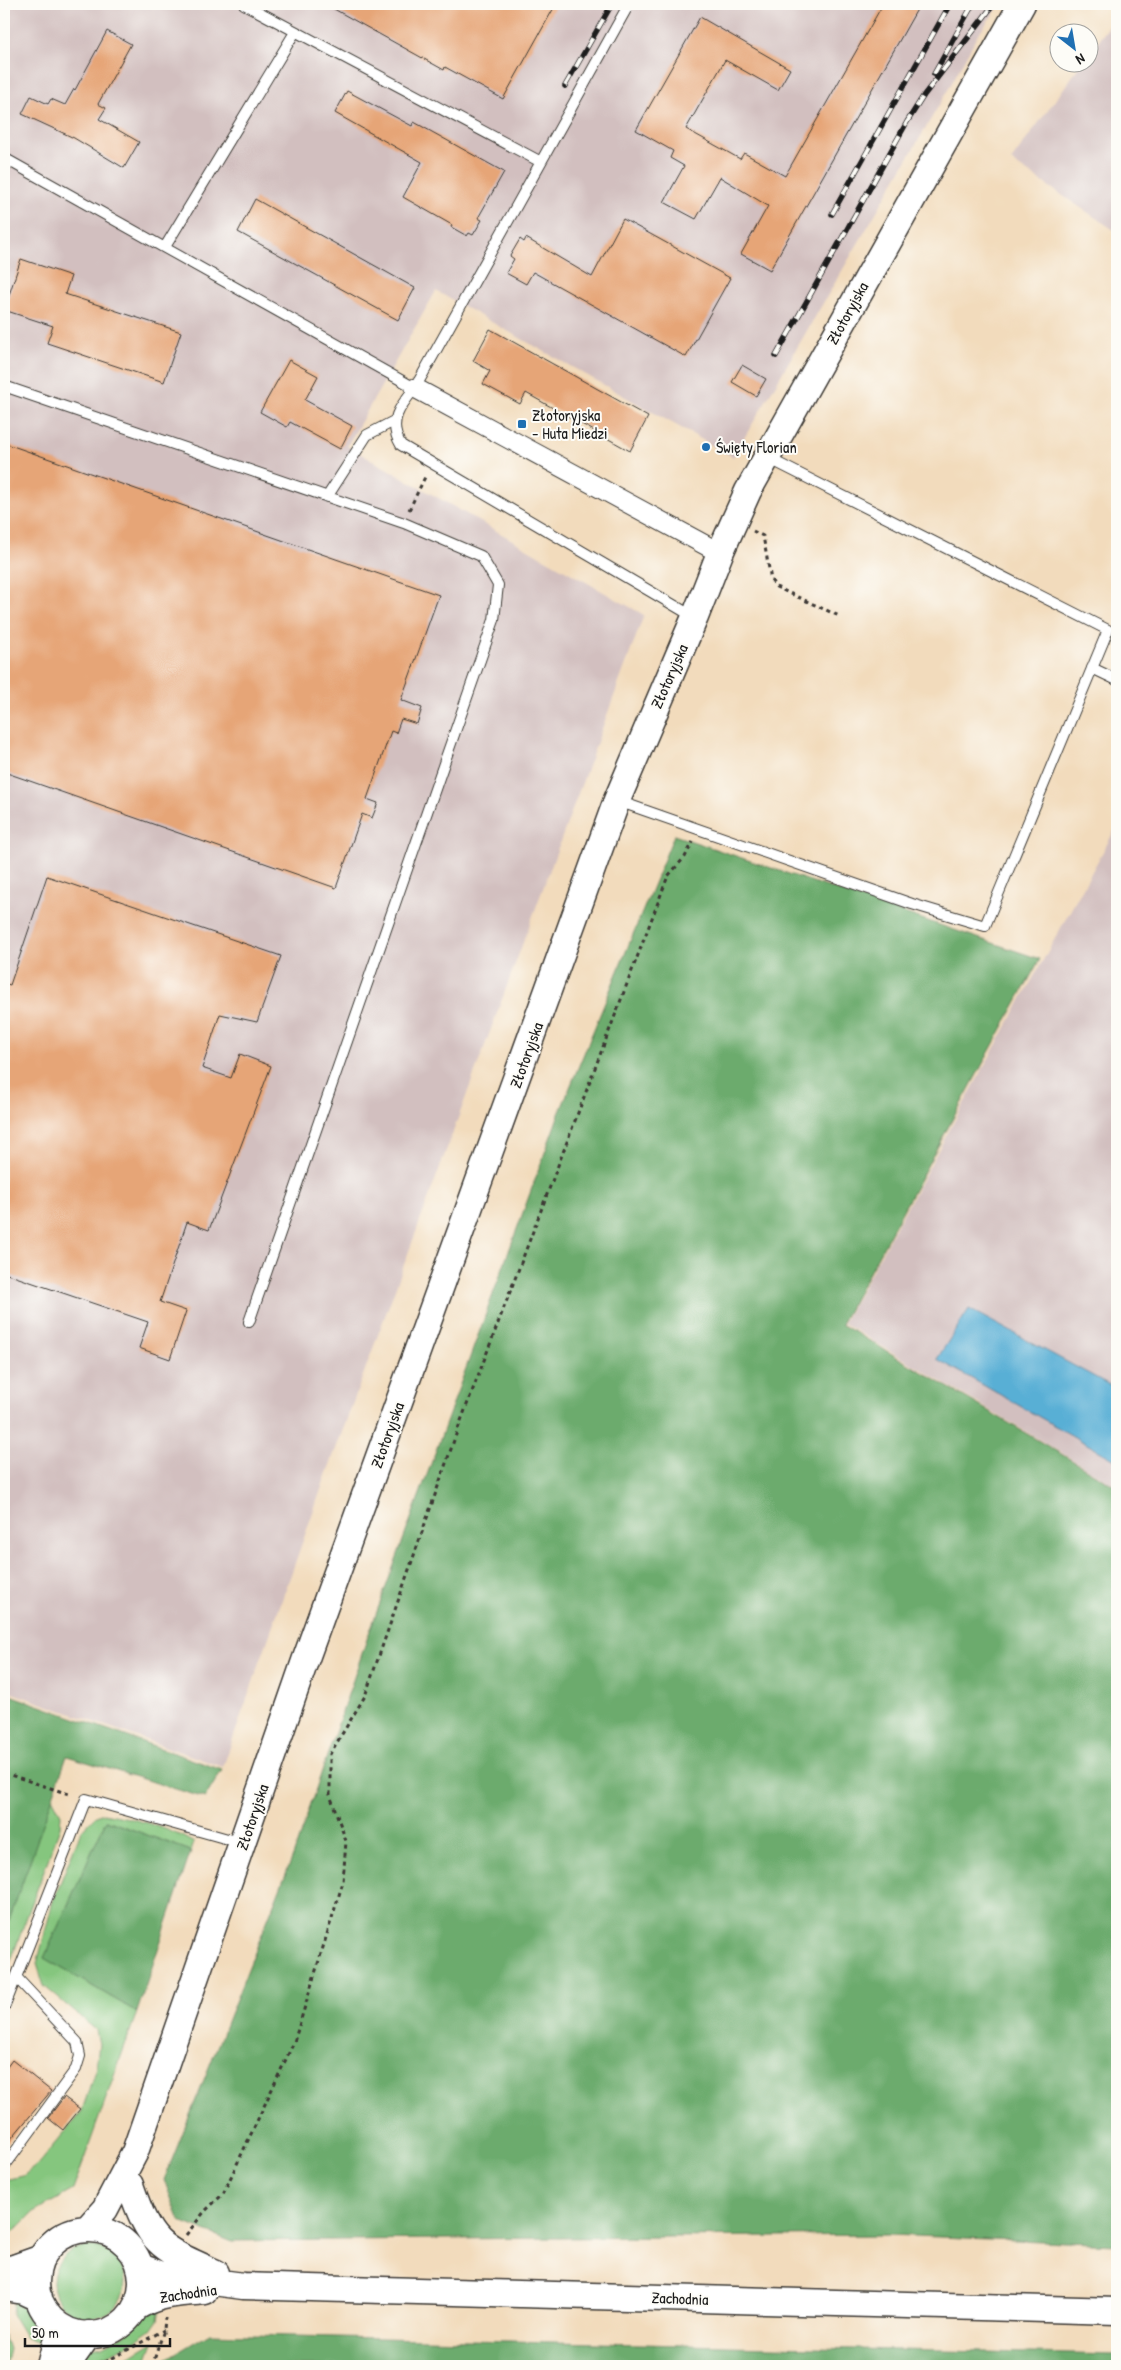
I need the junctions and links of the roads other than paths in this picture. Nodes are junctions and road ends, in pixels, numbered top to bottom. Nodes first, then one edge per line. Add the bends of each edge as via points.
1 (244, 4) edge
2 (629, 4) edge
3 (1022, 4) edge
4 (295, 32) junction
5 (4, 158) edge
6 (541, 162) junction
7 (165, 247) junction
8 (4, 386) edge
9 (415, 388) junction
10 (394, 421) junction
11 (767, 457) junction
12 (327, 497) junction
13 (720, 553) junction
14 (695, 617) junction
15 (1092, 668) junction
16 (1117, 680) edge
17 (617, 800) junction
18 (248, 1322) dead end
19 (243, 1843) junction
20 (16, 1978) junction
21 (4, 2008) edge
22 (134, 2152) junction
23 (4, 2167) edge
24 (130, 2184) junction
25 (88, 2229) junction
26 (126, 2243) junction
27 (42, 2258) junction
28 (140, 2267) junction
29 (4, 2270) edge
30 (244, 2286) junction
31 (4, 2288) edge
32 (39, 2298) junction
33 (135, 2308) junction
34 (1117, 2311) edge
35 (57, 2324) junction
36 (90, 2334) junction
37 (50, 2366) edge
38 (69, 2366) edge

1 - 4 lane
2 - 6 lane
3 - 11 main road, Złotoryjska
4 - 6 lane
4 - 7 lane
5 - 7 lane
6 - 9 lane
7 - 9 lane
8 - 12 lane
9 - 10 lane
9 - 13 street
10 - 12 lane via 366,435
10 - 14 lane via 394,435 401,446
11 - 13 main road, Złotoryjska via 748,490
11 - 15 lane via 1108,630
12 - 18 lane via 415,526 481,556 498,585 494,620
13 - 14 main road, Złotoryjska
14 - 17 main road, Złotoryjska
15 - 16 lane
15 - 17 lane via 985,926 912,904
17 - 19 main road, Złotoryjska via 305,1661
19 - 20 lane via 86,1799
19 - 22 main road, Złotoryjska
20 - 21 lane
20 - 23 lane via 77,2042 80,2056 76,2069
22 - 24 main road, Złotoryjska
22 - 25 main road, Złotoryjska via 105,2209
24 - 26 main road, Złotoryjska via 123,2215
24 - 30 main road via 145,2224 157,2241 173,2253
25 - 26 main road via 100,2229
25 - 27 main road via 63,2235
26 - 28 main road
27 - 29 main road
27 - 32 main road via 36,2278
28 - 30 main road, Zachodnia via 162,2275
28 - 33 main road via 142,2284
30 - 33 main road, Zachodnia via 167,2294
30 - 34 main road, Zachodnia
31 - 32 main road via 24,2291
32 - 35 main road
33 - 36 main road via 118,2326 107,2332
35 - 36 main road via 68,2330
35 - 37 main road
36 - 38 main road

